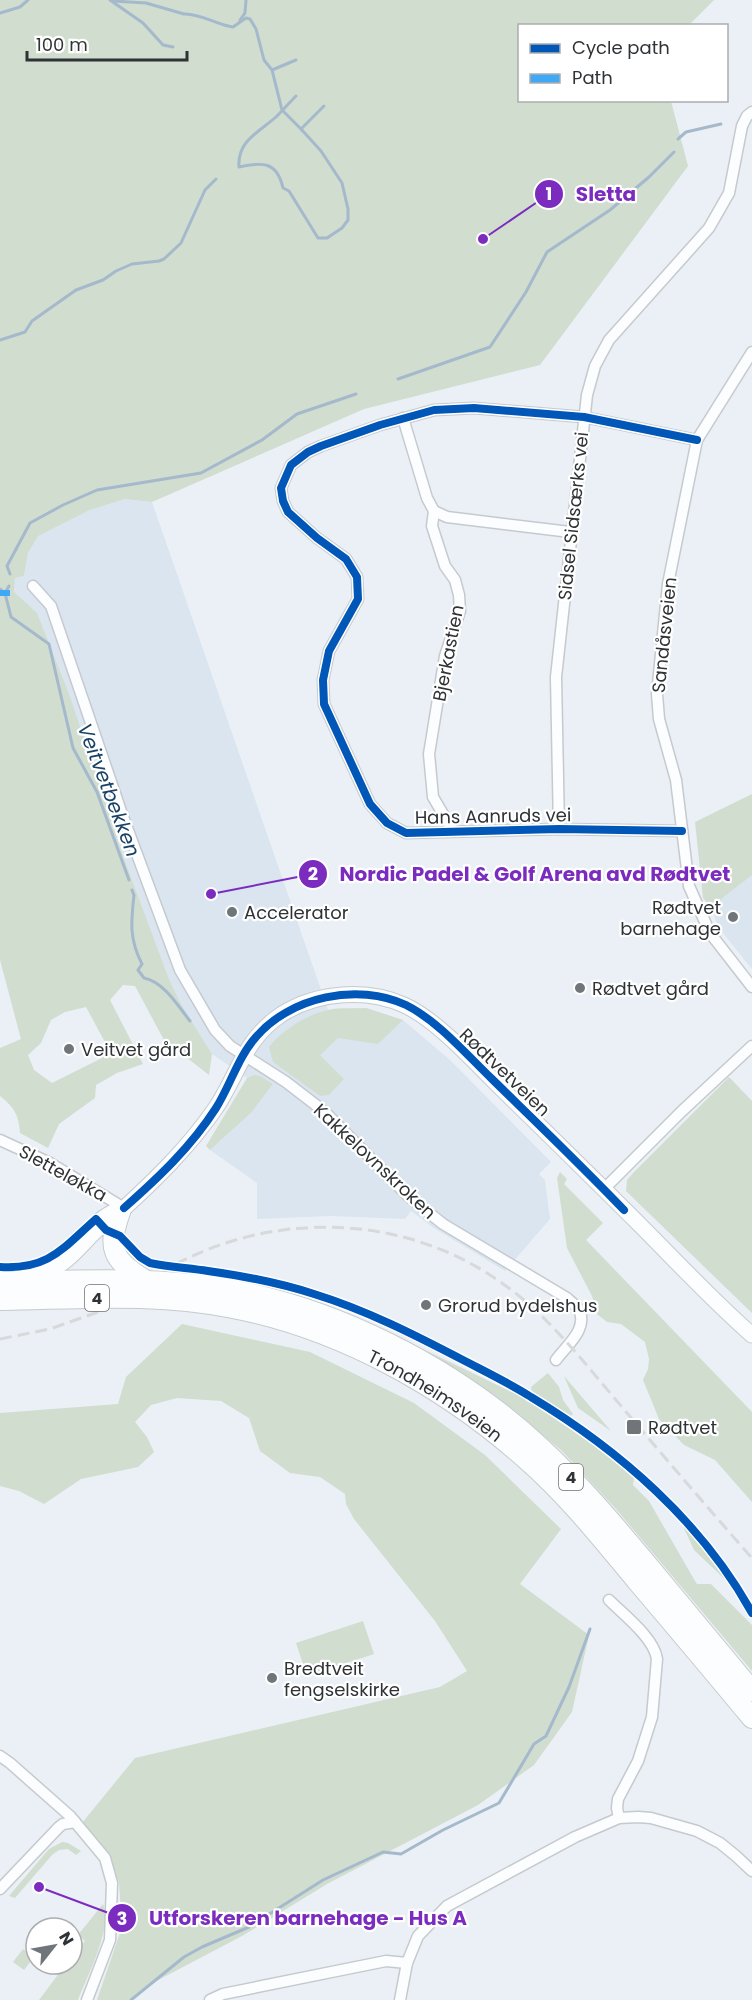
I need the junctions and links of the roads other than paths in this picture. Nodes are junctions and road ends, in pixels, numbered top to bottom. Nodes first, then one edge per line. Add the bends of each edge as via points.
1 (752, 112) edge
2 (752, 352) edge
3 (584, 417) junction
4 (403, 418) junction
5 (697, 440) junction
6 (434, 511) junction
7 (570, 532) junction
8 (33, 586) dead end
9 (559, 829) junction
10 (453, 831) junction
11 (682, 831) junction
12 (752, 987) edge
13 (752, 1046) edge
14 (243, 1055) junction
15 (0, 1140) edge
16 (604, 1189) junction
17 (122, 1210) junction
18 (145, 1280) junction
19 (0, 1281) edge
20 (21, 1281) junction
21 (0, 1300) edge
22 (752, 1335) edge
23 (556, 1360) dead end
24 (609, 1600) dead end
25 (750, 1710) edge
26 (0, 1756) edge
27 (619, 1818) junction
28 (75, 1821) junction
29 (752, 1871) edge
30 (0, 1889) edge
31 (406, 1963) junction
32 (87, 2000) edge
33 (210, 2000) edge
34 (400, 2000) edge

1 - 3 street, Sidsel Sidsærks vei via 741,126 729,193 719,213 609,340 595,366
2 - 5 street, Sandåsveien
3 - 4 street, Hans Aanruds vei via 474,408 434,410
3 - 5 street, Hans Aanruds vei
3 - 7 street, Sidsel Sidsærks vei
4 - 6 street, Bjerkastien
4 - 10 street, Hans Aanruds vei via 308,452 291,465 281,488 288,512 346,559 357,577 358,600 329,651 323,680 324,704 370,804 387,823 406,833
5 - 11 street, Sandåsveien via 668,584 657,694 659,719 676,780
6 - 7 street via 447,517
6 - 10 street, Bjerkastien via 432,526 445,567 455,580 460,611 445,656 429,754 433,797
7 - 9 street, Sidsel Sidsærks vei via 556,677
8 - 14 street via 51,606 180,970 215,1030
9 - 10 street, Hans Aanruds vei
9 - 11 street, Hans Aanruds vei
11 - 12 street, Sandåsveien via 689,886 697,905 710,933
13 - 16 street
14 - 16 street, Rødtvetveien via 272,1022 308,1003 361,994 393,1000 448,1036
14 - 17 street, Rødtvetveien via 216,1107 182,1153
14 - 23 street, Kakkelovnskroken via 325,1112 408,1196 443,1224 578,1308 582,1321 578,1331
15 - 17 street, Sletteløkka via 50,1163
16 - 22 street, Rødtvetveien
17 - 18 highway via 113,1233 113,1248 125,1267
17 - 20 highway via 109,1216 66,1257
18 - 20 highway, Trondheimsveien / 4
18 - 25 highway, Trondheimsveien / 4 via 236,1291 320,1314 394,1346 469,1391 531,1439 587,1494
19 - 20 highway, Trondheimsveien / 4
21 - 25 highway, Trondheimsveien / 4 via 145,1298 223,1306 313,1331 385,1362 482,1424 549,1481
24 - 27 street via 651,1643 657,1659 652,1717 638,1761 618,1799
26 - 28 street
27 - 29 street via 651,1818 696,1831 720,1843
27 - 31 street via 575,1837 447,1906 418,1936
28 - 30 street via 58,1827
28 - 32 street via 105,1858 112,1883 110,1940
31 - 33 street via 386,1960
31 - 34 street

